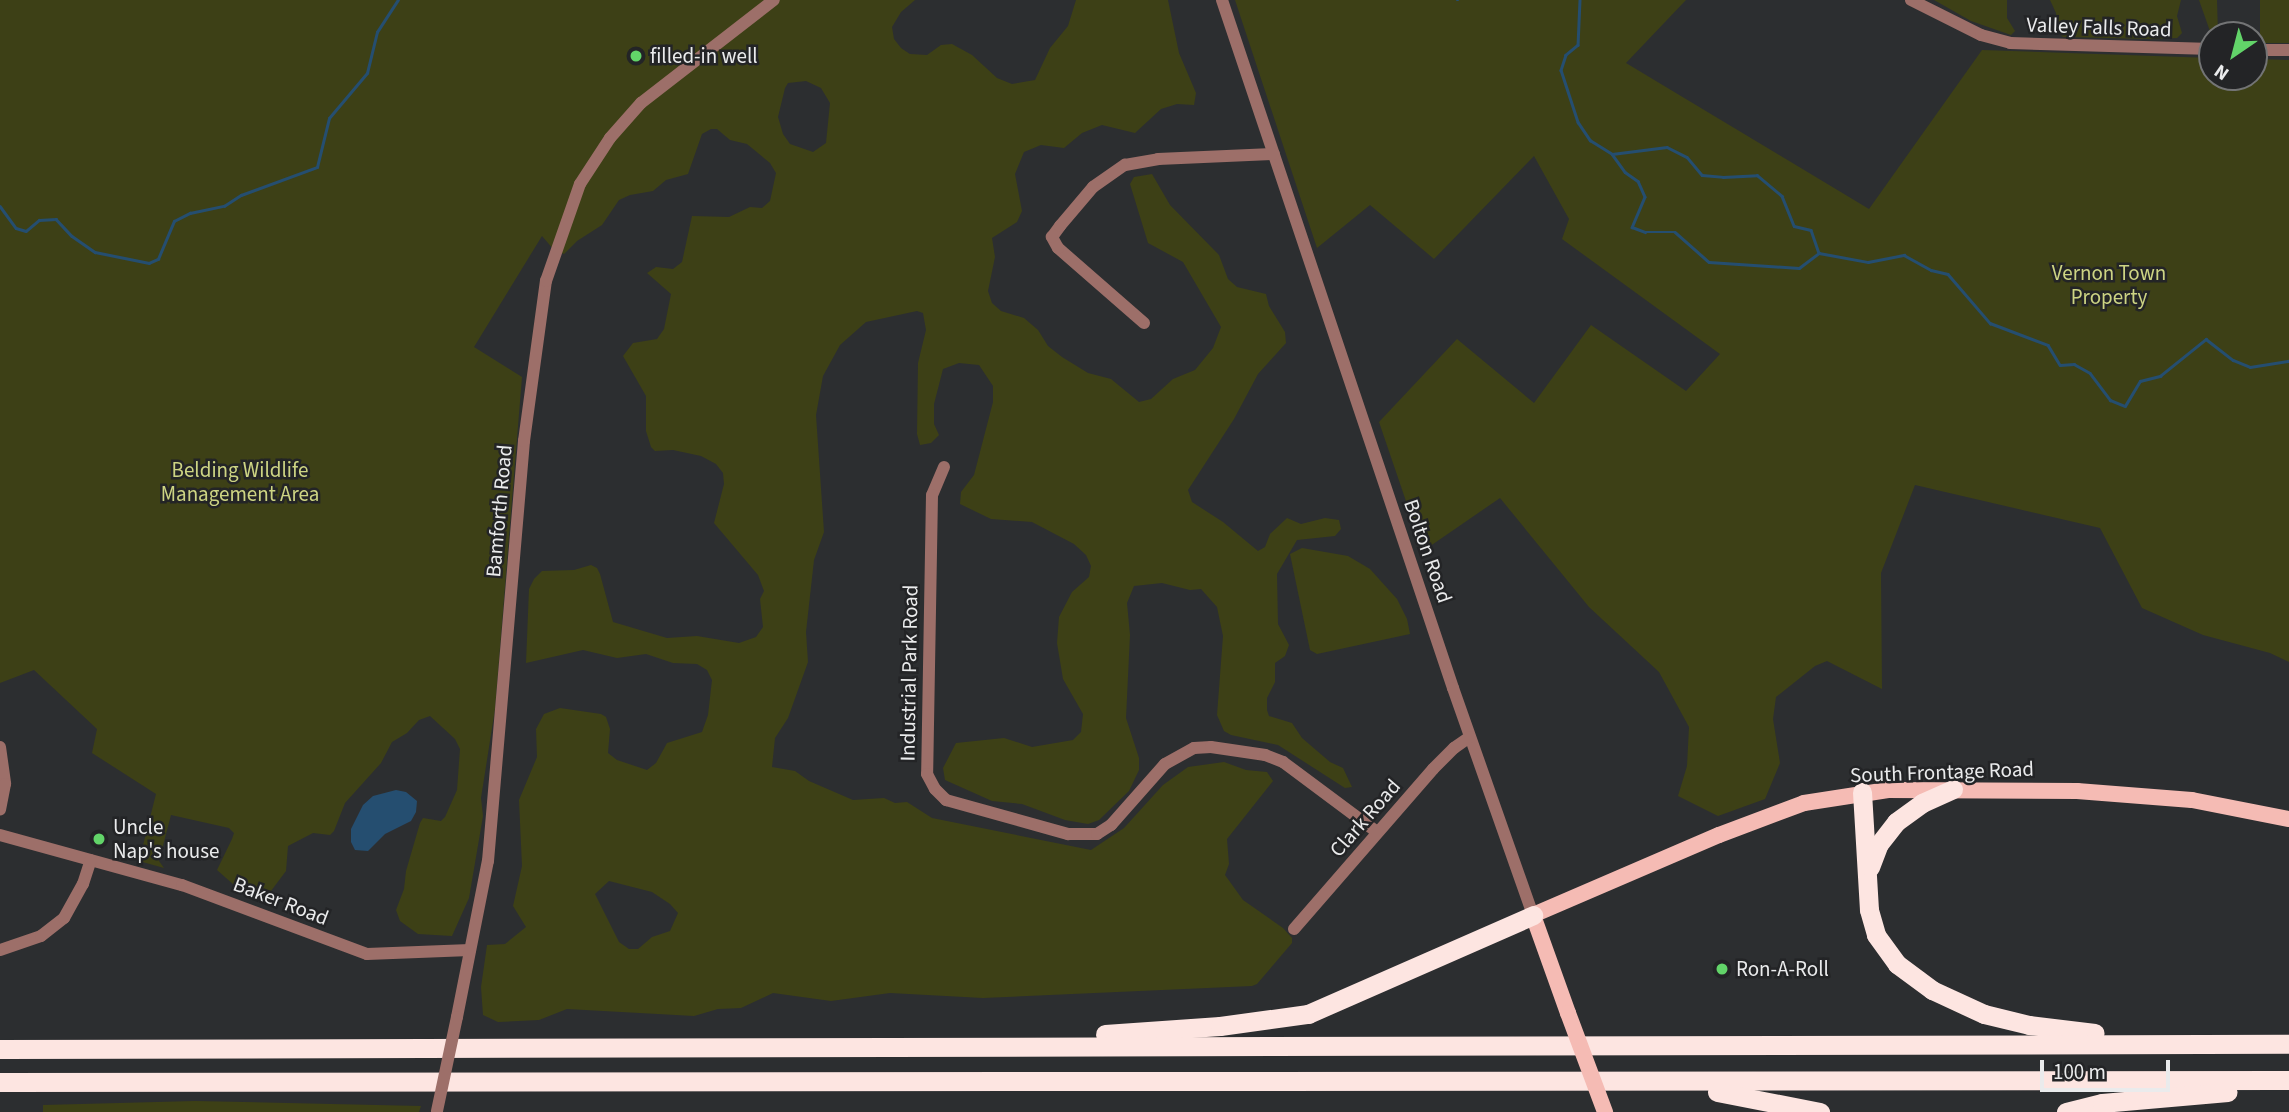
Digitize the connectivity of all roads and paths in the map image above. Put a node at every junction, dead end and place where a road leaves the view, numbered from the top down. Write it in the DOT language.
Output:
graph roads {
  1 [pos="774,0"];
  2 [pos="1222,0"];
  3 [pos="1911,0"];
  4 [pos="2198,49"];
  5 [pos="2268,50"];
  6 [pos="2289,50"];
  7 [pos="1274,154"];
  8 [pos="1144,323"];
  9 [pos="944,467"];
  10 [pos="1470,737"];
  11 [pos="0,747"];
  12 [pos="1953,789"];
  13 [pos="1862,792"];
  14 [pos="0,810"];
  15 [pos="2289,819"];
  16 [pos="1377,832"];
  17 [pos="0,835"];
  18 [pos="91,860"];
  19 [pos="1868,871"];
  20 [pos="1534,915"];
  21 [pos="1294,929"];
  22 [pos="0,950"];
  23 [pos="470,950"];
  24 [pos="2199,1044"];
  25 [pos="2289,1044"];
  26 [pos="1069,1046"];
  27 [pos="0,1049"];
  28 [pos="2289,1080"];
  29 [pos="1647,1081"];
  30 [pos="0,1082"];
  31 [pos="2289,1090"];
  32 [pos="437,1111"];
  33 [pos="1605,1112"];
  34 [pos="1820,1112"];
  35 [pos="2066,1112"];
  1 -- 23 [label="street, Bamforth Road"];
  2 -- 7 [label="street, Bolton Road"];
  3 -- 4 [label="street, Valley Falls Road"];
  5 -- 6 [label="street"];
  7 -- 8 [label="street"];
  7 -- 10 [label="street, Bolton Road"];
  9 -- 16 [label="street, Industrial Park Road"];
  10 -- 16 [label="street, Clark Road"];
  10 -- 20 [label="street, Bolton Road"];
  11 -- 14 [label="street"];
  12 -- 13 [label="main road, South Frontage Road"];
  12 -- 15 [label="main road, South Frontage Road"];
  12 -- 19 [label="highway"];
  13 -- 19 [label="highway"];
  13 -- 20 [label="main road, South Frontage Road"];
  16 -- 21 [label="street, Clark Road"];
  17 -- 18 [label="street, Baker Road"];
  18 -- 22 [label="street"];
  18 -- 23 [label="street, Baker Road"];
  19 -- 24 [label="highway"];
  20 -- 26 [label="highway"];
  20 -- 33 [label="main road, Bolton Road, bridge"];
  23 -- 32 [label="street, Bamforth Road, bridge"];
  24 -- 25 [label="highway"];
  24 -- 26 [label="highway"];
  26 -- 27 [label="highway"];
  28 -- 29 [label="highway"];
  29 -- 30 [label="highway"];
  29 -- 34 [label="highway"];
  31 -- 35 [label="highway"];
}
